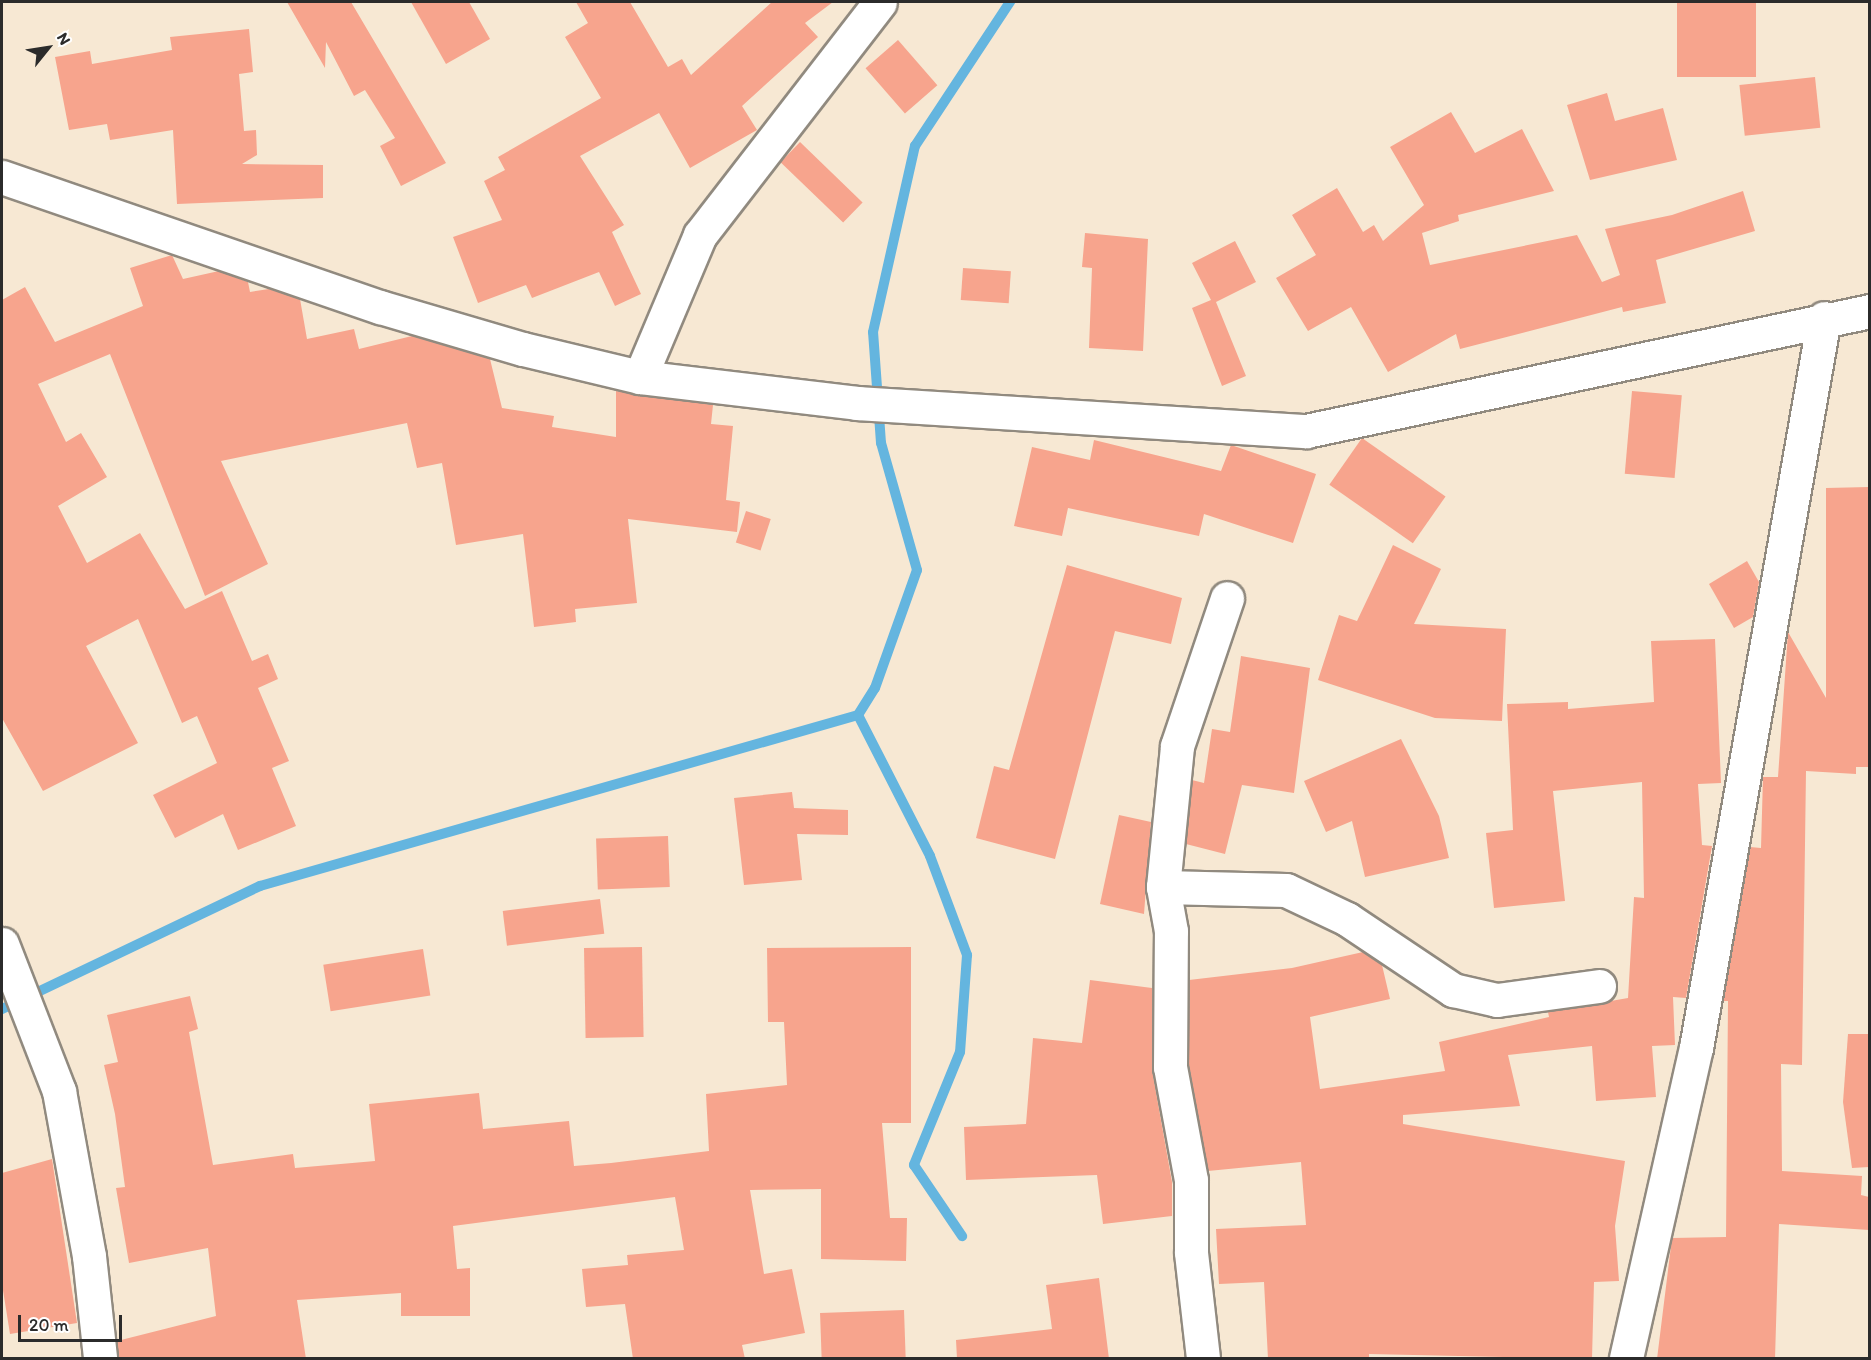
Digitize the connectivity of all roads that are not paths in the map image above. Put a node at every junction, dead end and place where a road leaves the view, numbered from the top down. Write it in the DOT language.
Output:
graph roads {
  1 [pos="880,2"];
  2 [pos="2,177"];
  3 [pos="1869,311"];
  4 [pos="1824,318"];
  5 [pos="640,376"];
  6 [pos="1227,598"];
  7 [pos="1162,887"];
  8 [pos="6,953"];
  9 [pos="1599,986"];
  10 [pos="100,1359"];
  11 [pos="1203,1359"];
  12 [pos="1626,1359"];
  1 -- 5 [label="street"];
  2 -- 5 [label="street"];
  3 -- 4 [label="street"];
  4 -- 5 [label="street"];
  4 -- 12 [label="street"];
  6 -- 7 [label="street"];
  7 -- 9 [label="street"];
  7 -- 11 [label="street"];
  8 -- 10 [label="street"];
}
